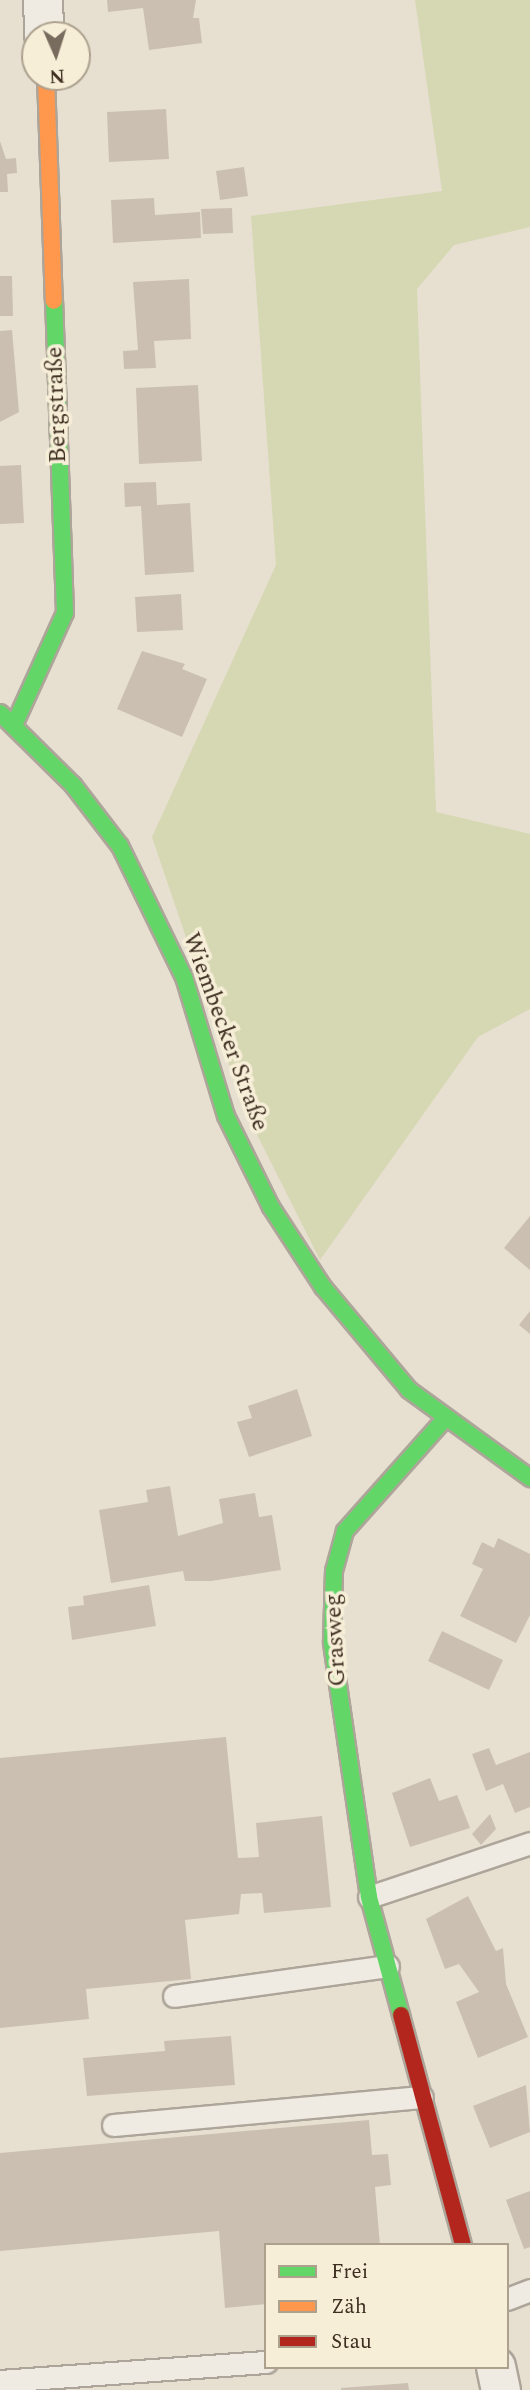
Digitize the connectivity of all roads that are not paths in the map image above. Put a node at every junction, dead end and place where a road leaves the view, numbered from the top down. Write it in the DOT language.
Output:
graph roads {
  1 [pos="43,0"];
  2 [pos="44,21"];
  3 [pos="46,91"];
  4 [pos="0,713"];
  5 [pos="15,723"];
  6 [pos="444,1420"];
  7 [pos="530,1478"];
  8 [pos="530,1843"];
  9 [pos="369,1897"];
  10 [pos="387,1966"];
  11 [pos="174,1996"];
  12 [pos="422,2097"];
  13 [pos="113,2125"];
  14 [pos="462,2243"];
  15 [pos="530,2290"];
  16 [pos="509,2298"];
  17 [pos="264,2362"];
  18 [pos="496,2369"];
  19 [pos="0,2381"];
  20 [pos="501,2390"];
  1 -- 2 [label="street"];
  3 -- 5 [label="street, Bergstraße"];
  4 -- 5 [label="street, Wiembecker Straße"];
  5 -- 6 [label="street, Wiembecker Straße"];
  6 -- 7 [label="street, Wiembecker Straße"];
  6 -- 9 [label="street, Grasweg"];
  8 -- 9 [label="lane"];
  9 -- 10 [label="street, Grasweg"];
  10 -- 11 [label="lane"];
  10 -- 12 [label="street, Grasweg"];
  12 -- 13 [label="lane"];
  12 -- 14 [label="street, Grasweg"];
  15 -- 16 [label="lane"];
  17 -- 19 [label="lane"];
  18 -- 20 [label="street"];
}
